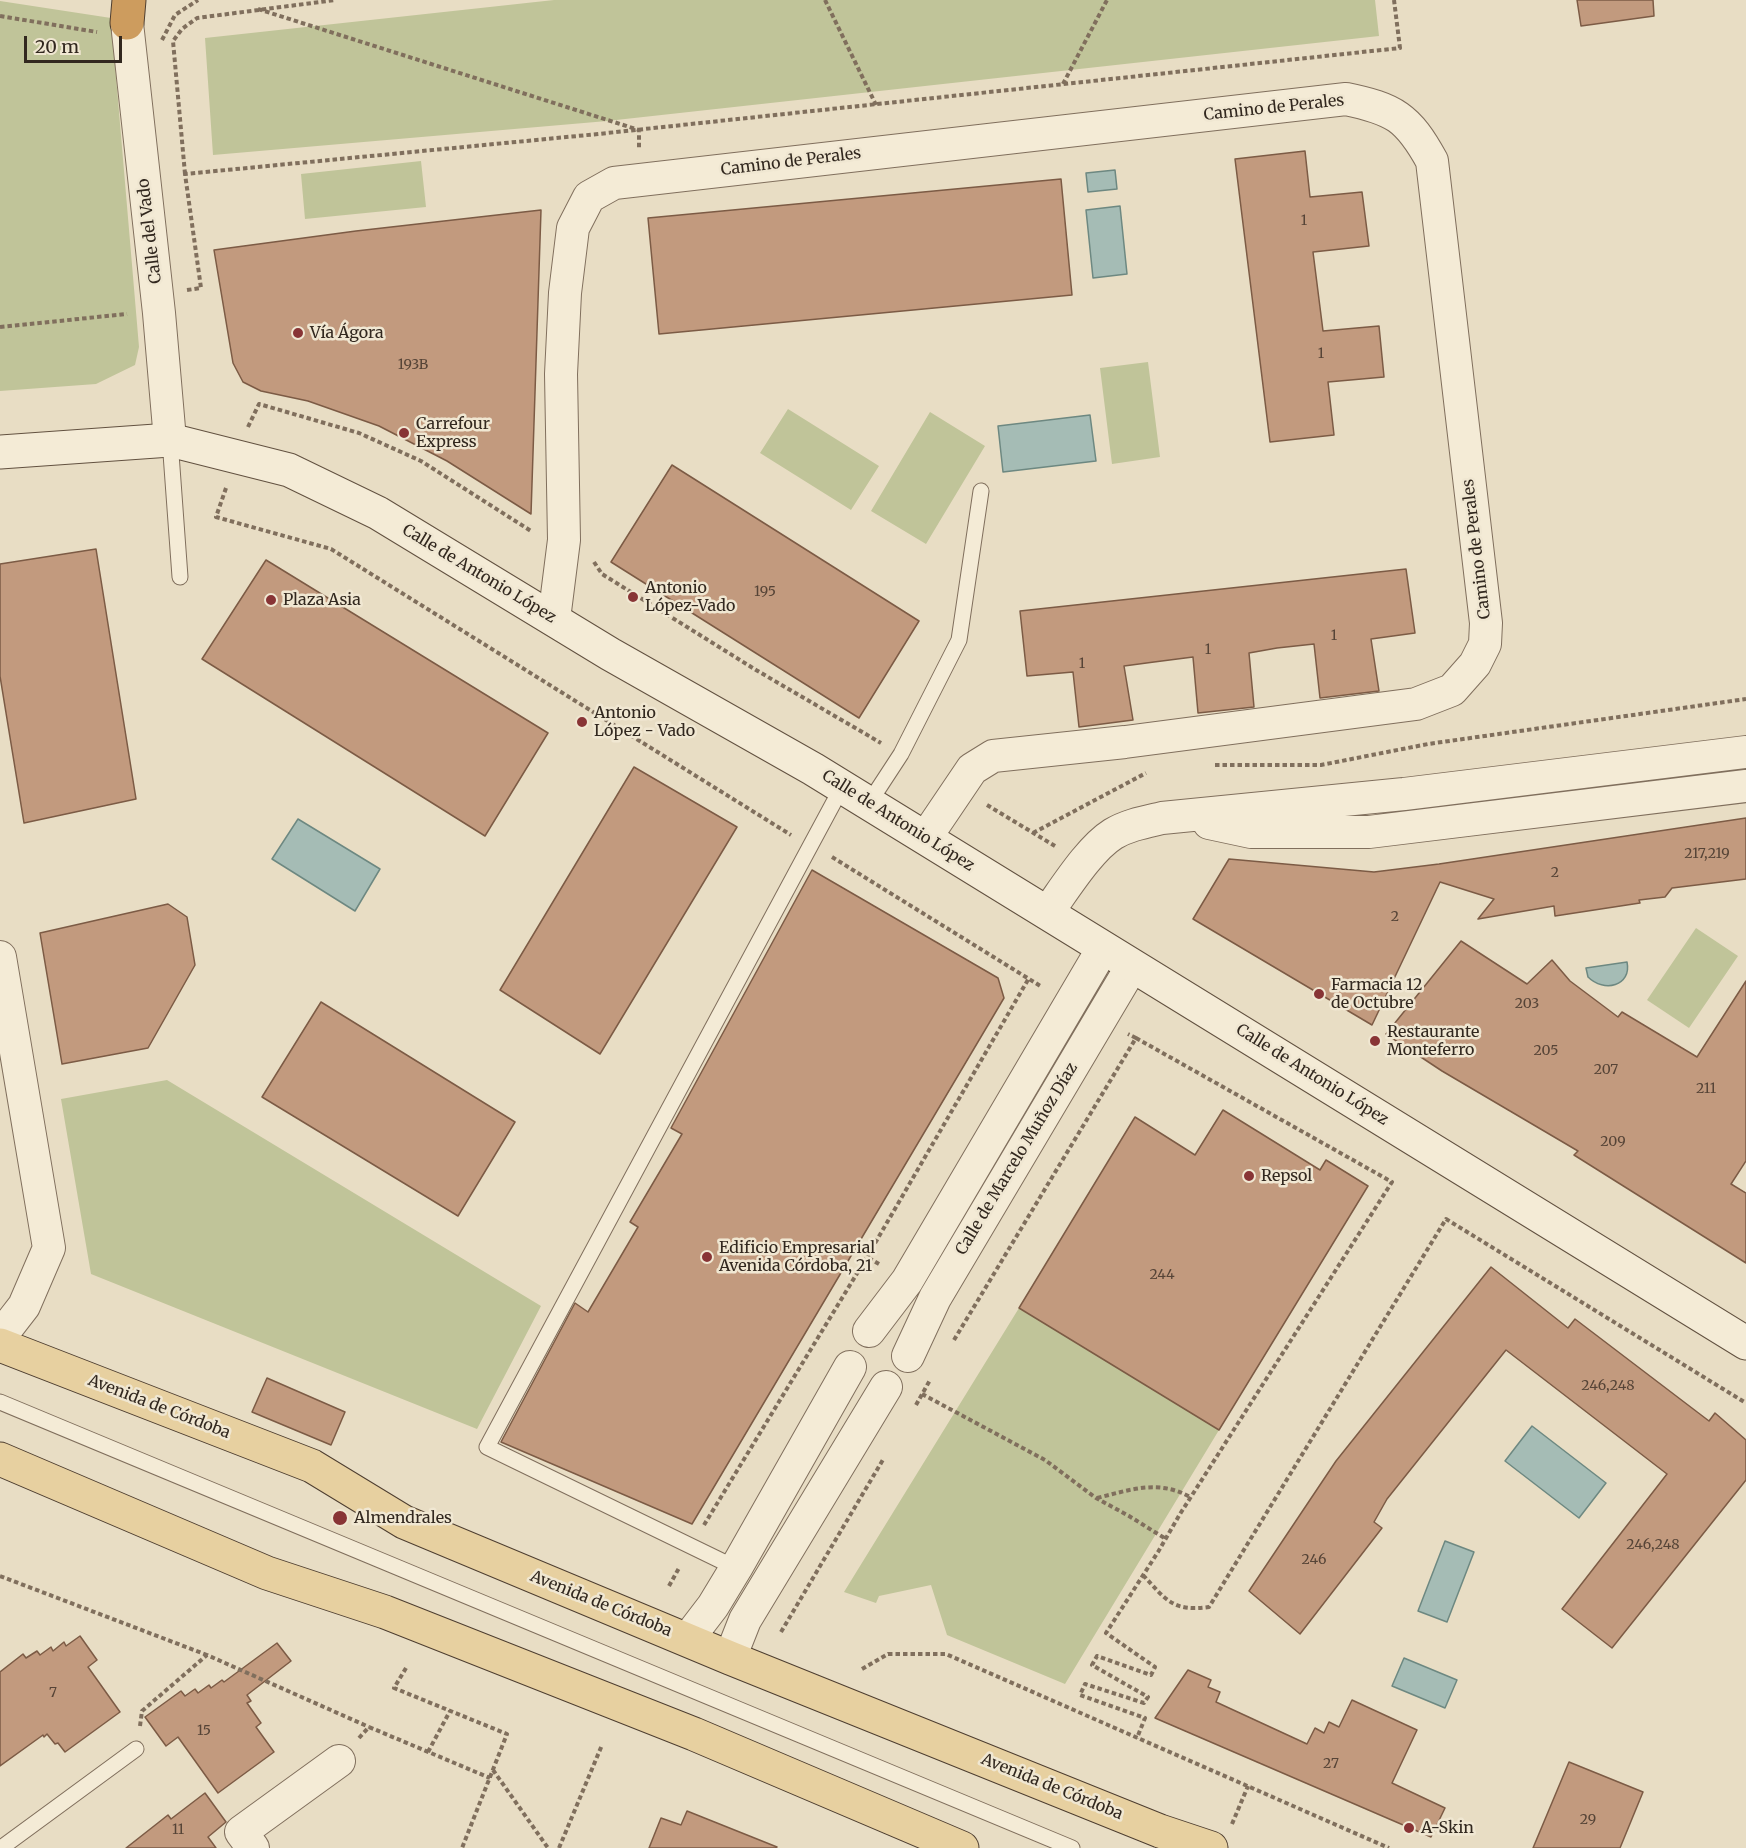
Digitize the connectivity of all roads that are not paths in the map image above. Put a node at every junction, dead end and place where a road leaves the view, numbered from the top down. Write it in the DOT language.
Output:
graph roads {
  1 [pos="121,19"];
  2 [pos="170,440"];
  3 [pos="0,452"];
  4 [pos="981,492"];
  5 [pos="180,577"];
  6 [pos="554,619"];
  7 [pos="1746,752"];
  8 [pos="1746,786"];
  9 [pos="855,795"];
  10 [pos="1191,816"];
  11 [pos="926,837"];
  12 [pos="1047,913"];
  13 [pos="1102,948"];
  14 [pos="0,957"];
  15 [pos="1132,966"];
  16 [pos="869,1331"];
  17 [pos="0,1337"];
  18 [pos="1746,1343"];
  19 [pos="0,1345"];
  20 [pos="908,1356"];
  21 [pos="850,1367"];
  22 [pos="886,1387"];
  23 [pos="0,1402"];
  24 [pos="0,1459"];
  25 [pos="736,1568"];
  26 [pos="687,1640"];
  27 [pos="730,1658"];
  28 [pos="136,1749"];
  29 [pos="339,1761"];
  30 [pos="1221,1837"];
  31 [pos="1157,1839"];
  32 [pos="1,1848"];
  33 [pos="253,1848"];
  34 [pos="962,1848"];
  35 [pos="1072,1848"];
  1 -- 2 [label="street, Calle del Vado"];
  2 -- 3 [label="street, Calle de Antonio López"];
  2 -- 5 [label="lane"];
  2 -- 6 [label="street, Calle de Antonio López"];
  4 -- 9 [label="lane"];
  6 -- 9 [label="street, Calle de Antonio López"];
  6 -- 11 [label="street, Camino de Perales"];
  7 -- 10 [label="street"];
  8 -- 10 [label="street"];
  9 -- 11 [label="street, Calle de Antonio López"];
  9 -- 25 [label="lane"];
  10 -- 12 [label="street"];
  11 -- 12 [label="street, Calle de Antonio López"];
  12 -- 13 [label="street, Calle de Antonio López"];
  13 -- 15 [label="street, Calle de Antonio López"];
  13 -- 16 [label="street, Calle de Marcelo Muñoz Díaz"];
  14 -- 17 [label="street"];
  15 -- 18 [label="street, Calle de Antonio López"];
  15 -- 20 [label="street, Calle de Marcelo Muñoz Díaz"];
  16 -- 20 [label="street"];
  16 -- 21 [label="street, Calle de Marcelo Muñoz Díaz"];
  19 -- 26 [label="main road, Avenida de Córdoba"];
  20 -- 22 [label="street, Calle de Marcelo Muñoz Díaz"];
  21 -- 22 [label="street"];
  21 -- 25 [label="street, Calle de Marcelo Muñoz Díaz"];
  22 -- 27 [label="street, Calle de Marcelo Muñoz Díaz"];
  23 -- 35 [label="lane"];
  24 -- 34 [label="main road"];
  25 -- 26 [label="street, Calle de Marcelo Muñoz Díaz"];
  26 -- 27 [label="main road, Avenida de Córdoba"];
  27 -- 31 [label="main road, Avenida de Córdoba"];
  28 -- 32 [label="lane"];
  29 -- 33 [label="street"];
  30 -- 31 [label="main road, Avenida de Córdoba"];
}
